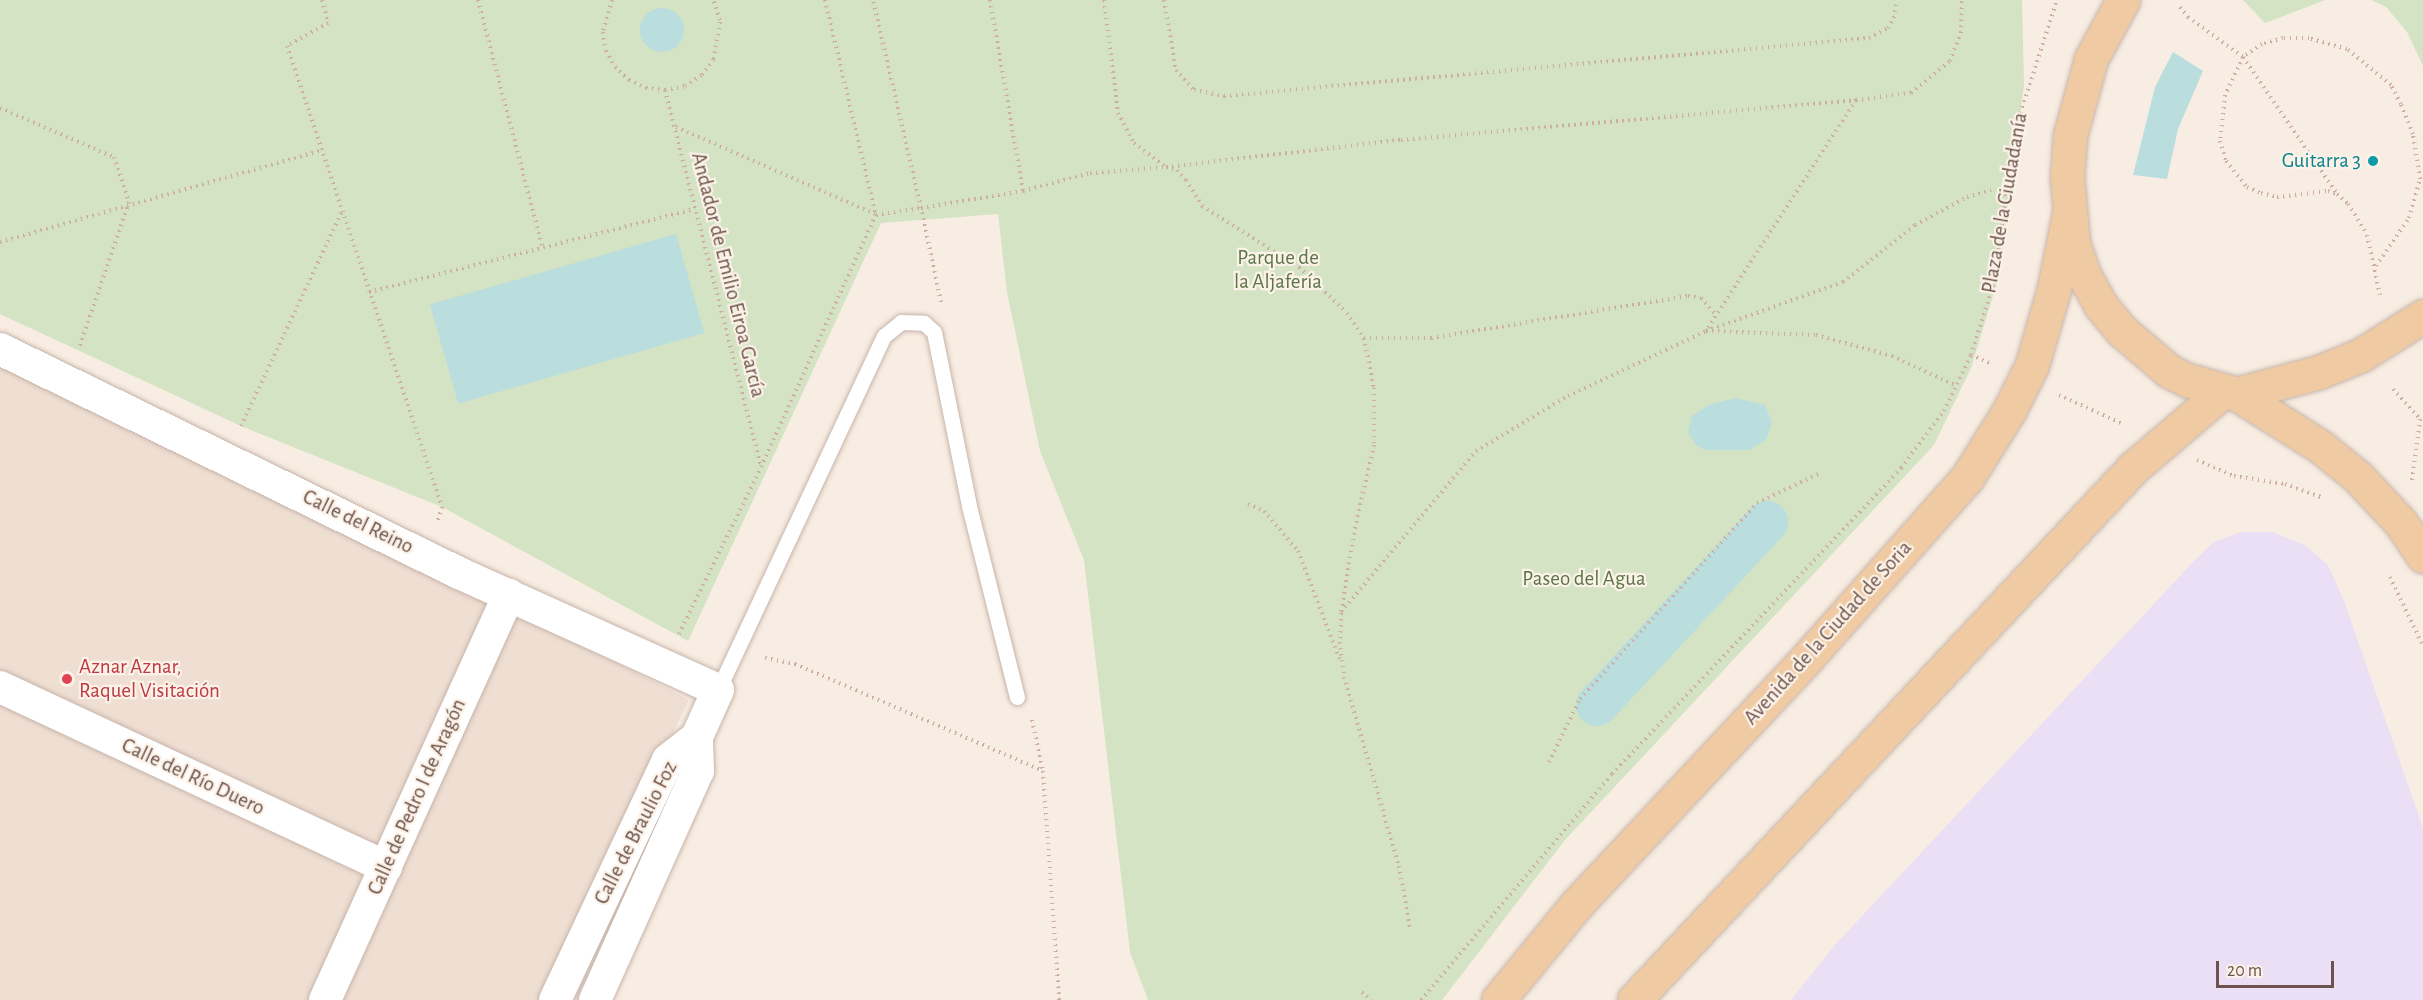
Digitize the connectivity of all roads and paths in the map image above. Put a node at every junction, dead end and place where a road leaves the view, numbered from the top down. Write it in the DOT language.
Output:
graph roads {
  1 [pos="322,0"];
  2 [pos="478,0"];
  3 [pos="612,0"];
  4 [pos="713,0"];
  5 [pos="825,0"];
  6 [pos="873,0"];
  7 [pos="990,0"];
  8 [pos="1104,0"];
  9 [pos="1164,0"];
  10 [pos="1897,0"];
  11 [pos="1962,0"];
  12 [pos="2057,0"];
  13 [pos="2116,4"];
  14 [pos="2180,7"];
  15 [pos="2243,57"];
  16 [pos="665,90"];
  17 [pos="1856,99"];
  18 [pos="0,108"];
  19 [pos="675,127"];
  20 [pos="322,150"];
  21 [pos="1166,167"];
  22 [pos="1991,190"];
  23 [pos="1023,192"];
  24 [pos="2337,194"];
  25 [pos="129,202"];
  26 [pos="921,208"];
  27 [pos="695,209"];
  28 [pos="342,211"];
  29 [pos="2069,214"];
  30 [pos="876,215"];
  31 [pos="0,242"];
  32 [pos="542,246"];
  33 [pos="2376,266"];
  34 [pos="369,292"];
  35 [pos="2380,295"];
  36 [pos="1716,315"];
  37 [pos="2423,316"];
  38 [pos="1706,331"];
  39 [pos="1364,338"];
  40 [pos="0,349"];
  41 [pos="1971,355"];
  42 [pos="76,357"];
  43 [pos="1987,362"];
  44 [pos="1957,386"];
  45 [pos="2393,389"];
  46 [pos="2230,392"];
  47 [pos="2059,395"];
  48 [pos="2421,418"];
  49 [pos="2126,426"];
  50 [pos="227,457"];
  51 [pos="761,467"];
  52 [pos="2221,471"];
  53 [pos="1818,474"];
  54 [pos="2412,485"];
  55 [pos="2324,499"];
  56 [pos="1248,504"];
  57 [pos="436,527"];
  58 [pos="2423,556"];
  59 [pos="2387,573"];
  60 [pos="509,595"];
  61 [pos="1341,613"];
  62 [pos="2423,646"];
  63 [pos="737,652"];
  64 [pos="1343,667"];
  65 [pos="0,687"];
  66 [pos="718,690"];
  67 [pos="1017,697"];
  68 [pos="697,737"];
  69 [pos="1549,762"];
  70 [pos="386,867"];
  71 [pos="1410,928"];
  72 [pos="1362,992"];
  73 [pos="325,1000"];
  74 [pos="555,1000"];
  75 [pos="595,1000"];
  76 [pos="1059,1000"];
  77 [pos="1371,1000"];
  78 [pos="1421,1000"];
  79 [pos="1498,1000"];
  80 [pos="1634,1000"];
  1 -- 20 [label="path"];
  2 -- 32 [label="path"];
  3 -- 16 [label="path"];
  4 -- 16 [label="path"];
  5 -- 30 [label="path"];
  6 -- 26 [label="path"];
  7 -- 23 [label="path"];
  8 -- 21 [label="path"];
  9 -- 10 [label="path"];
  11 -- 17 [label="path"];
  12 -- 41 [label="path, Plaza de la Ciudadanía"];
  13 -- 29 [label="main road"];
  14 -- 15 [label="path"];
  15 -- 24 [label="path"];
  15 -- 24 [label="path"];
  15 -- 33 [label="path"];
  16 -- 19 [label="path, Andador de Emilio Eiroa García"];
  17 -- 21 [label="path"];
  17 -- 36 [label="path"];
  18 -- 25 [label="path"];
  19 -- 27 [label="path, Andador de Emilio Eiroa García"];
  19 -- 30 [label="path"];
  20 -- 25 [label="path"];
  20 -- 28 [label="path"];
  21 -- 23 [label="path"];
  21 -- 39 [label="path"];
  22 -- 38 [label="path"];
  23 -- 26 [label="path"];
  24 -- 33 [label="path"];
  25 -- 31 [label="path"];
  25 -- 42 [label="path"];
  26 -- 30 [label="path"];
  27 -- 32 [label="path"];
  27 -- 51 [label="path, Andador de Emilio Eiroa García"];
  28 -- 34 [label="path"];
  28 -- 50 [label="path"];
  29 -- 46 [label="main road"];
  29 -- 79 [label="main road, Avenida de la Ciudad de Soria"];
  30 -- 51 [label="path"];
  32 -- 34 [label="path"];
  33 -- 35 [label="path"];
  34 -- 57 [label="path"];
  36 -- 38 [label="path"];
  36 -- 39 [label="path"];
  37 -- 46 [label="main road"];
  38 -- 44 [label="path"];
  38 -- 61 [label="path"];
  39 -- 61 [label="path"];
  40 -- 50 [label="street, Calle del Reino"];
  41 -- 43 [label="path"];
  41 -- 44 [label="path"];
  44 -- 78 [label="path"];
  45 -- 48 [label="path"];
  46 -- 58 [label="main road"];
  46 -- 80 [label="main road"];
  47 -- 49 [label="path"];
  48 -- 54 [label="path"];
  50 -- 60 [label="street, Calle del Reino"];
  51 -- 63 [label="path"];
  52 -- 55 [label="path"];
  53 -- 69 [label="path"];
  56 -- 64 [label="path"];
  59 -- 62 [label="path"];
  60 -- 66 [label="street, Calle del Reino"];
  60 -- 70 [label="street, Calle de Pedro I de Aragón"];
  61 -- 64 [label="path"];
  63 -- 66 [label="lane"];
  63 -- 67 [label="lane"];
  63 -- 76 [label="path"];
  64 -- 71 [label="path"];
  65 -- 70 [label="street, Calle del Río Duero"];
  66 -- 68 [label="street"];
  68 -- 74 [label="street, Calle de Braulio Foz"];
  68 -- 75 [label="street, Calle de Braulio Foz"];
  70 -- 73 [label="street, Calle de Pedro I de Aragón"];
  72 -- 77 [label="path"];
}
